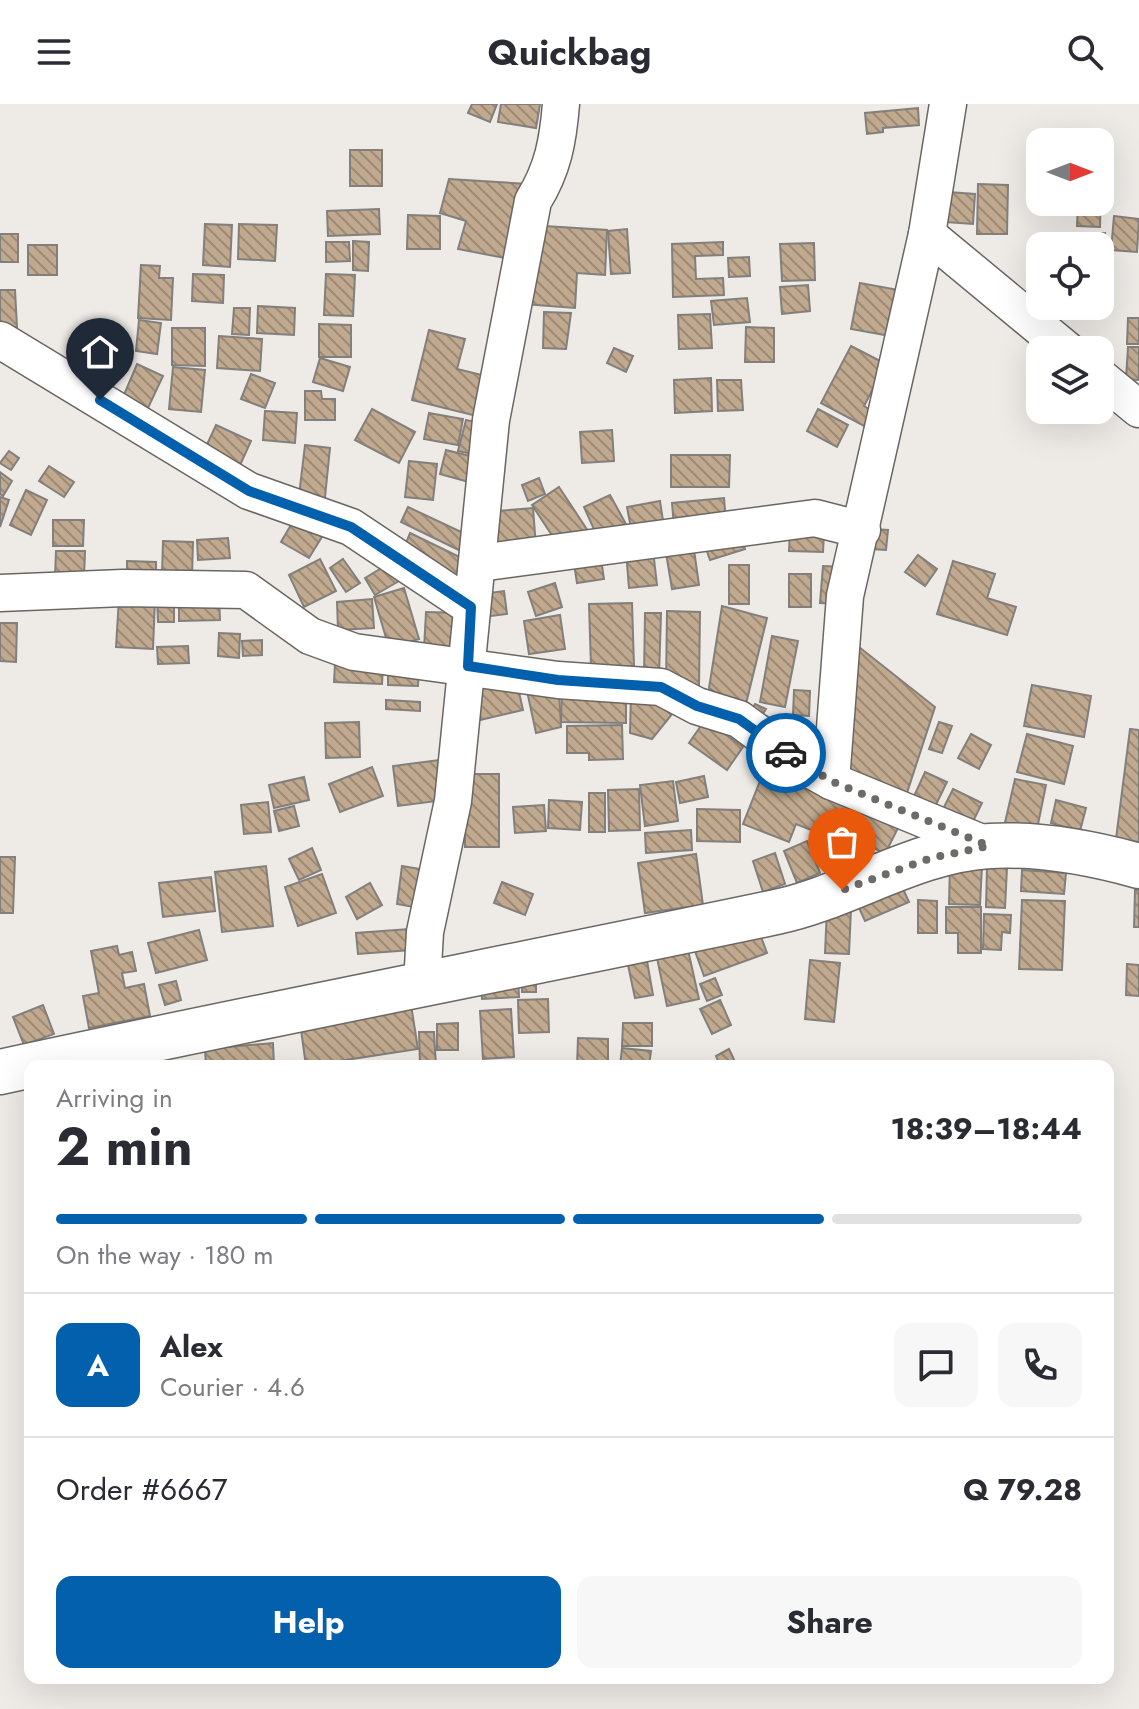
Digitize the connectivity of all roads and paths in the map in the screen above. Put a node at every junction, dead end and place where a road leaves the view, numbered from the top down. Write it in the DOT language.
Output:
graph roads {
  1 [pos="561,104"];
  2 [pos="948,104"];
  3 [pos="927,234"];
  4 [pos="1050,336"];
  5 [pos="0,340"];
  6 [pos="1114,388"];
  7 [pos="1139,409"];
  8 [pos="862,530"];
  9 [pos="479,563"];
  10 [pos="0,593"];
  11 [pos="471,607"];
  12 [pos="468,666"];
  13 [pos="831,781"];
  14 [pos="989,846"];
  15 [pos="1139,866"];
  16 [pos="422,984"];
  17 [pos="58,1060"];
  18 [pos="24,1067"];
  19 [pos="0,1072"];
  1 -- 9 [label="street"];
  2 -- 3 [label="street"];
  3 -- 4 [label="street"];
  3 -- 8 [label="street"];
  5 -- 11 [label="street"];
  6 -- 7 [label="street"];
  8 -- 9 [label="street"];
  8 -- 13 [label="street"];
  9 -- 11 [label="street"];
  10 -- 12 [label="street"];
  11 -- 12 [label="street"];
  12 -- 13 [label="street"];
  12 -- 16 [label="street"];
  13 -- 14 [label="street"];
  14 -- 15 [label="street"];
  14 -- 16 [label="street"];
  16 -- 17 [label="street"];
  18 -- 19 [label="street"];
}
